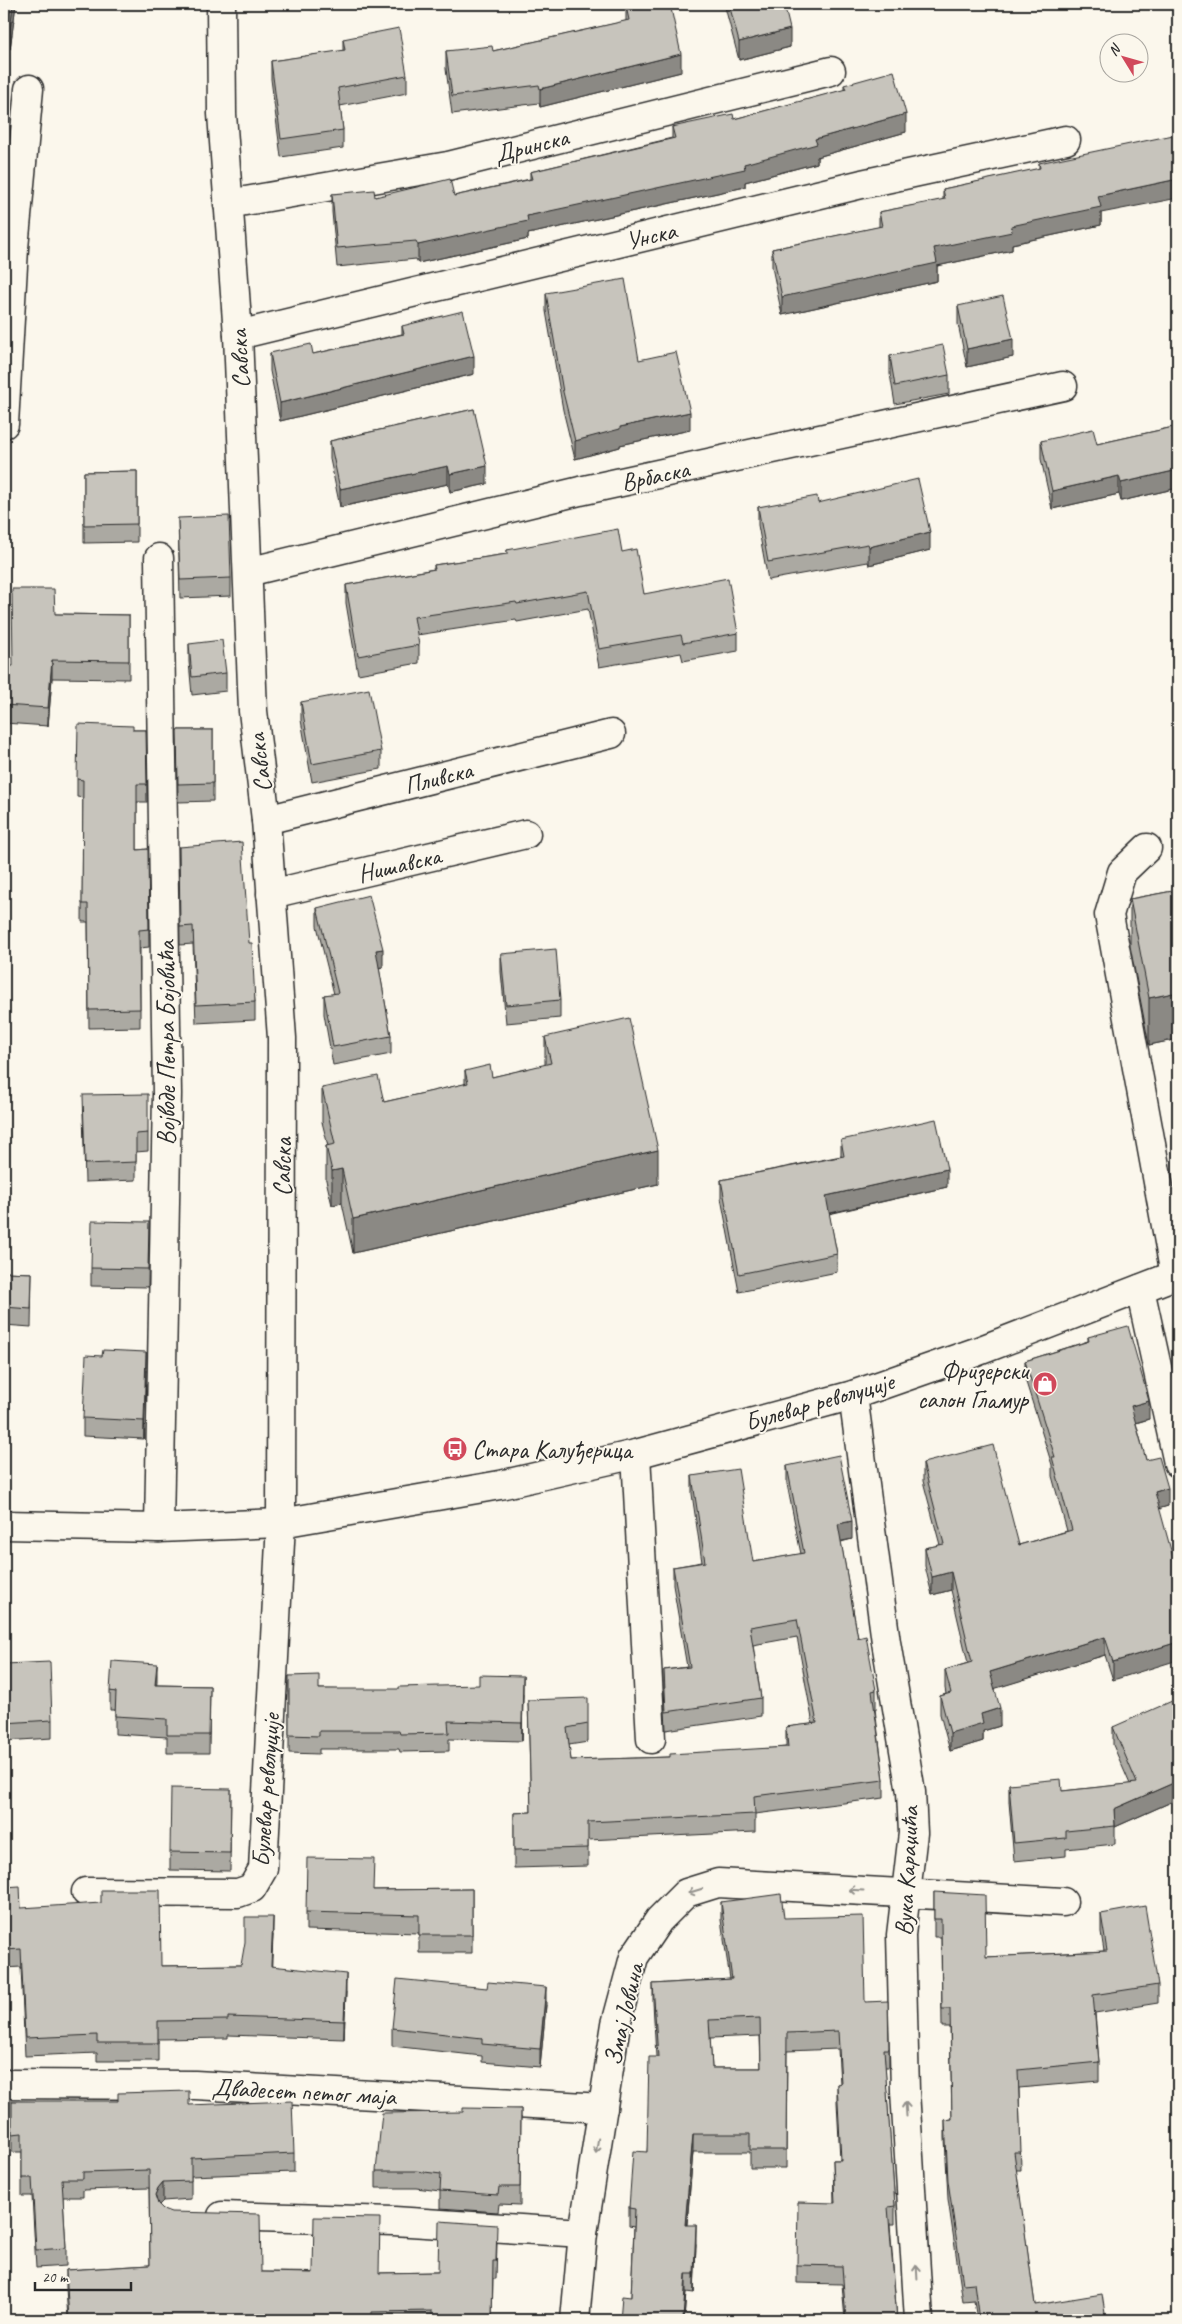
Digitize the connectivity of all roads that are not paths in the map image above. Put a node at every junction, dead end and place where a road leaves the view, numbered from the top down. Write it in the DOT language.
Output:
graph roads {
  1 [pos="221,4"];
  2 [pos="831,71"];
  3 [pos="30,89"];
  4 [pos="1066,140"];
  5 [pos="228,204"];
  6 [pos="238,335"];
  7 [pos="1063,386"];
  8 [pos="4,424"];
  9 [pos="158,558"];
  10 [pos="248,572"];
  11 [pos="610,734"];
  12 [pos="266,820"];
  13 [pos="526,834"];
  14 [pos="1147,848"];
  15 [pos="271,894"];
  16 [pos="1176,1275"];
  17 [pos="1140,1289"];
  18 [pos="852,1395"];
  19 [pos="636,1454"];
  20 [pos="1178,1463"];
  21 [pos="281,1523"];
  22 [pos="4,1525"];
  23 [pos="159,1528"];
  24 [pos="651,1738"];
  25 [pos="86,1892"];
  26 [pos="905,1892"];
  27 [pos="1063,1902"];
  28 [pos="4,2084"];
  29 [pos="604,2108"];
  30 [pos="200,2215"];
  31 [pos="583,2233"];
  32 [pos="575,2320"];
  33 [pos="919,2320"];
  1 -- 5 [label="street, Савска"];
  2 -- 5 [label="street, Дринска"];
  3 -- 8 [label="street"];
  4 -- 6 [label="street, Унска"];
  5 -- 6 [label="street, Савска"];
  6 -- 10 [label="street, Савска"];
  7 -- 10 [label="street, Врбаска"];
  9 -- 23 [label="street, Војводе Петра Бојовића"];
  10 -- 12 [label="street, Савска"];
  11 -- 12 [label="street, Пливска"];
  12 -- 15 [label="street, Савска"];
  13 -- 15 [label="street, Нишавска"];
  14 -- 16 [label="street"];
  15 -- 21 [label="street, Савска"];
  16 -- 17 [label="street, Булевар револуције"];
  17 -- 18 [label="street, Булевар револуције"];
  17 -- 20 [label="street"];
  18 -- 19 [label="street, Булевар револуције"];
  18 -- 26 [label="street, Вука Караџића"];
  19 -- 21 [label="street, Булевар револуције"];
  19 -- 24 [label="street"];
  21 -- 23 [label="street, Булевар револуције"];
  21 -- 25 [label="street, Булевар револуције"];
  22 -- 23 [label="street, Булевар револуције"];
  26 -- 27 [label="street, Змај Јовина"];
  26 -- 29 [label="street, Змај Јовина, one-way"];
  33 -- 26 [label="street, Вука Караџића, one-way"];
  28 -- 29 [label="street, Двадесет петог маја"];
  29 -- 31 [label="street, Змај Јовина, one-way"];
  30 -- 31 [label="street"];
  31 -- 32 [label="street, Змај Јовина"];
}
